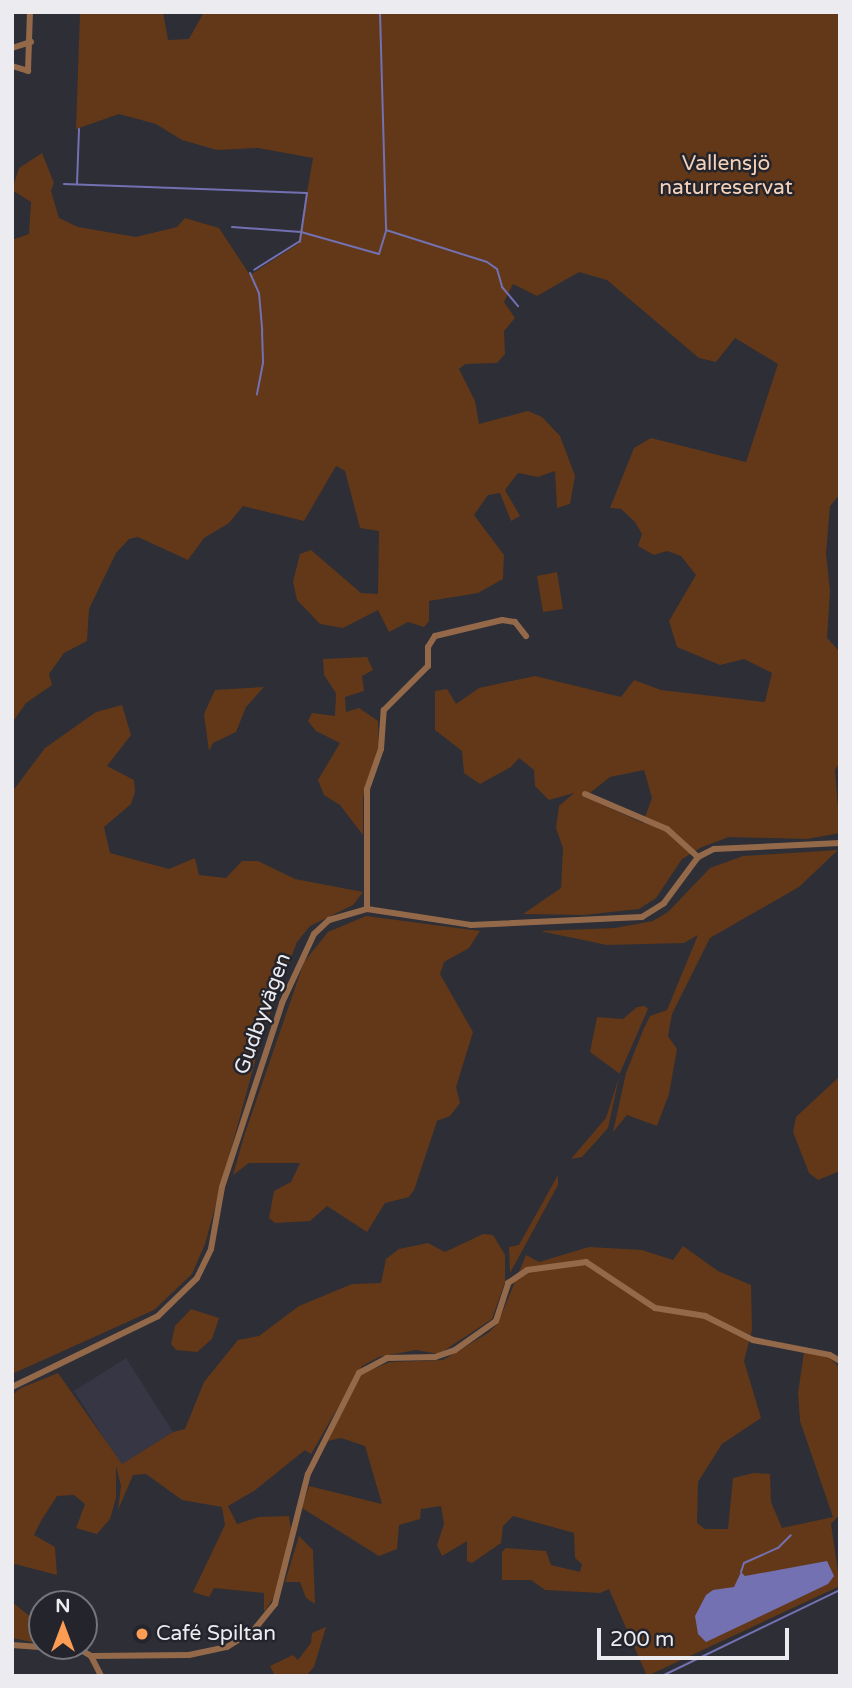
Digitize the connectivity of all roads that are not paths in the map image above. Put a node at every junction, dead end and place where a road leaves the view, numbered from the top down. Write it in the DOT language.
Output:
graph roads {
  1 [pos="30,12"];
  2 [pos="31,42"];
  3 [pos="12,48"];
  4 [pos="12,66"];
  5 [pos="526,636"];
  6 [pos="585,794"];
  7 [pos="840,842"];
  8 [pos="698,856"];
  9 [pos="367,909"];
  10 [pos="840,1361"];
  11 [pos="12,1387"];
  12 [pos="98,1656"];
  13 [pos="93,1660"];
  14 [pos="101,1676"];
  1 -- 2 [label="street"];
  2 -- 3 [label="street"];
  2 -- 4 [label="street"];
  5 -- 9 [label="street"];
  6 -- 8 [label="street"];
  7 -- 8 [label="street"];
  8 -- 9 [label="street, Gudbyvägen"];
  9 -- 11 [label="street, Gudbyvägen"];
  10 -- 12 [label="street"];
  13 -- 14 [label="street"];
}
